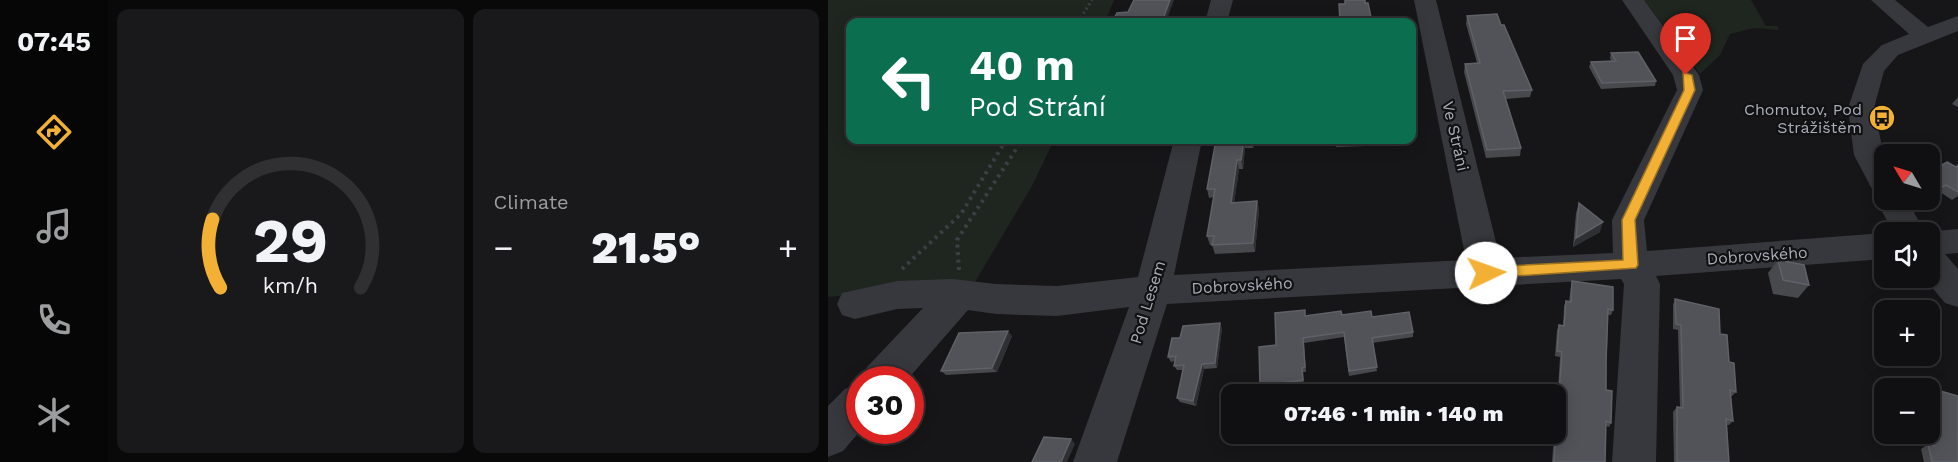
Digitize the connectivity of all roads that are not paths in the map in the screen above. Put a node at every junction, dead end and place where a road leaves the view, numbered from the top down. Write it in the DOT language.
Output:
graph roads {
  1 [pos="1222,0"];
  2 [pos="1425,0"];
  3 [pos="1633,0"];
  4 [pos="1882,0"];
  5 [pos="1217,18"];
  6 [pos="1958,23"];
  7 [pos="1924,35"];
  8 [pos="1187,144"];
  9 [pos="1874,165"];
  10 [pos="1958,241"];
  11 [pos="1940,242"];
  12 [pos="1874,247"];
  13 [pos="1631,265"];
  14 [pos="1486,273"];
  15 [pos="1940,273"];
  16 [pos="1153,290"];
  17 [pos="1958,293"];
  18 [pos="960,294"];
  19 [pos="855,304"];
  20 [pos="893,366"];
  21 [pos="846,417"];
  22 [pos="828,436"];
  23 [pos="1095,462"];
  24 [pos="1634,462"];
  1 -- 5 [label="street"];
  2 -- 14 [label="street, Ve Stráni"];
  3 -- 13 [label="street"];
  4 -- 7 [label="street"];
  6 -- 7 [label="street"];
  7 -- 9 [label="street"];
  8 -- 16 [label="street, Pod Lesem"];
  10 -- 11 [label="street"];
  12 -- 13 [label="street, Dobrovského"];
  13 -- 14 [label="street, Dobrovského"];
  13 -- 24 [label="street"];
  14 -- 16 [label="street, Dobrovského"];
  15 -- 17 [label="street"];
  16 -- 18 [label="street, Dobrovského"];
  16 -- 23 [label="street, Pod Lesem"];
  18 -- 19 [label="street, Dobrovského"];
  18 -- 20 [label="street"];
  21 -- 22 [label="street"];
}
